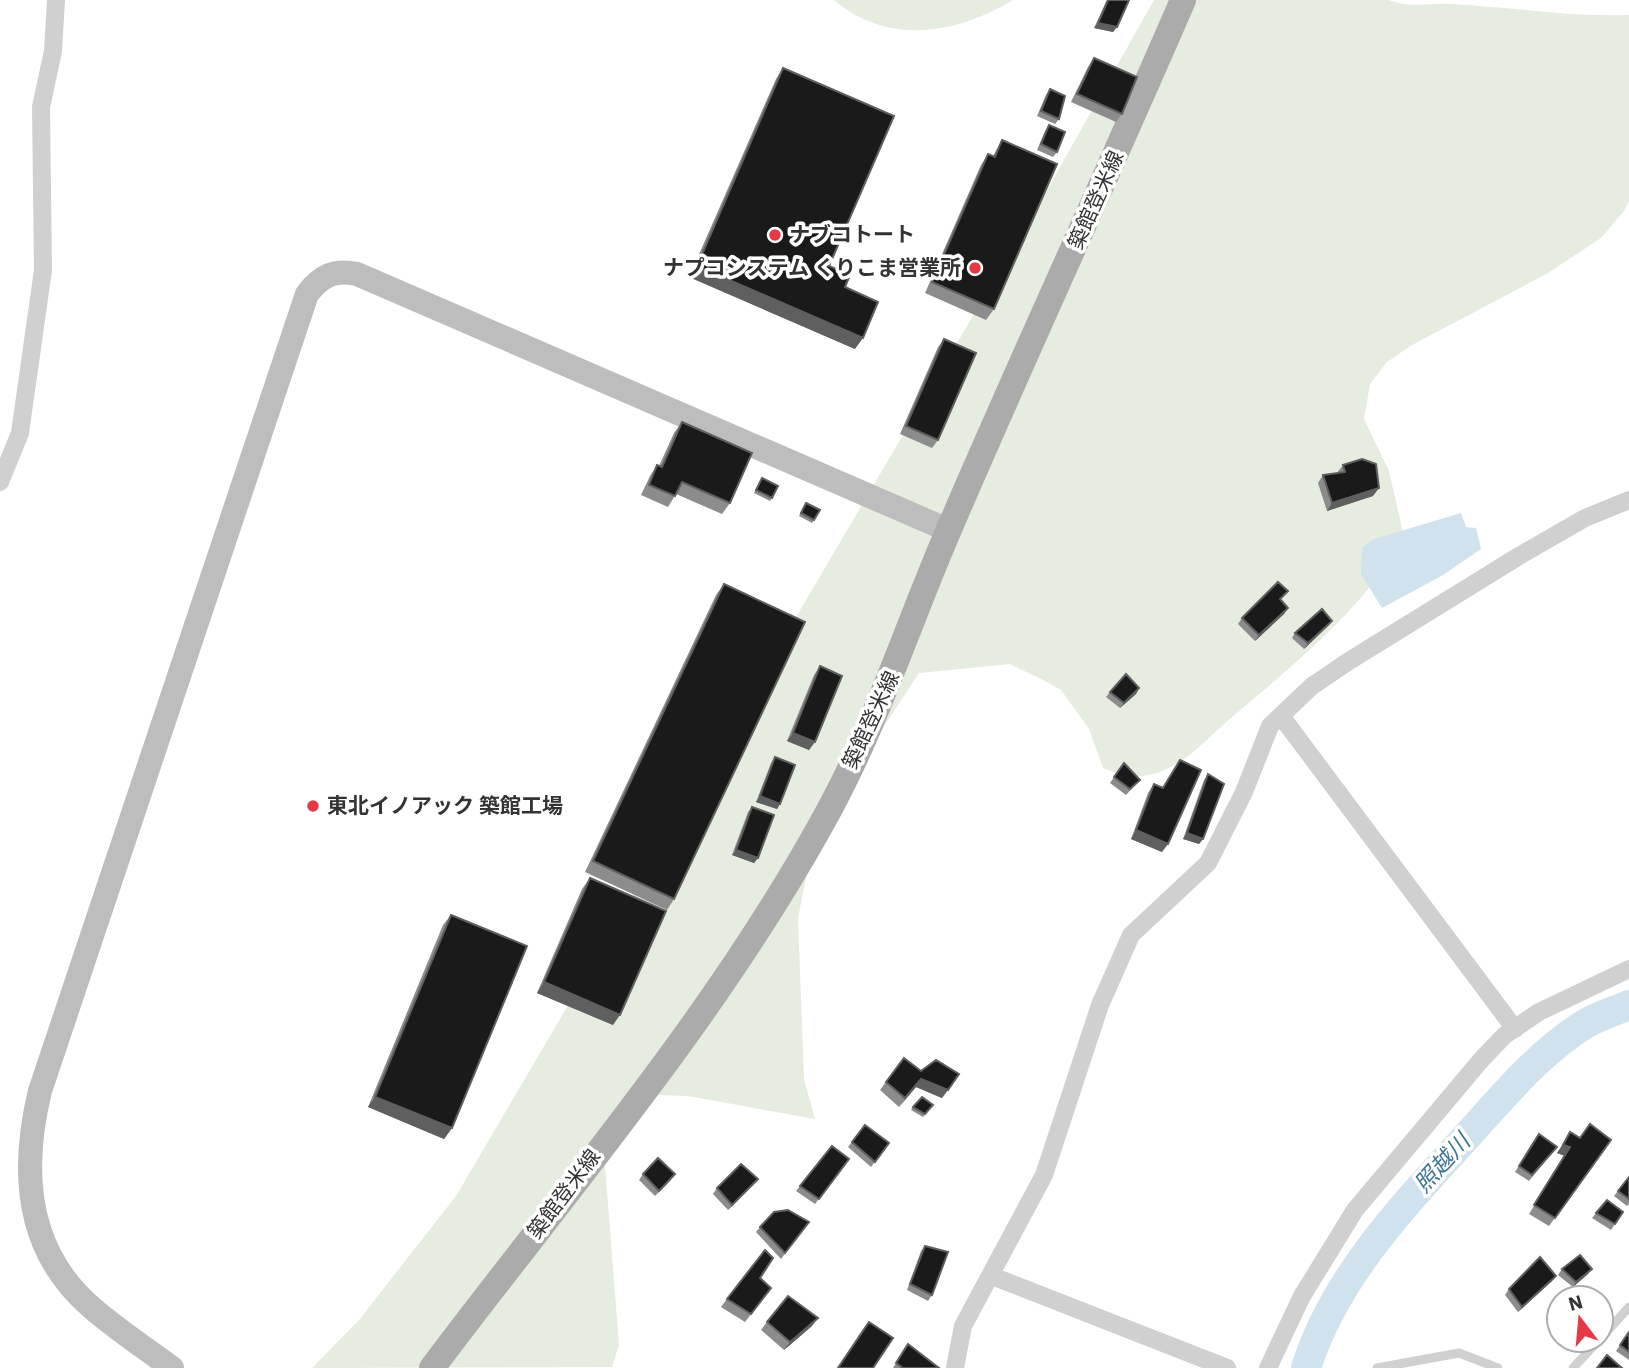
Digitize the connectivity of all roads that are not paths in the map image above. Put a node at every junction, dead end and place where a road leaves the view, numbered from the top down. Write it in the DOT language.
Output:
graph roads {
  1 [pos="56,0"];
  2 [pos="1183,0"];
  3 [pos="0,482"];
  4 [pos="1629,500"];
  5 [pos="948,530"];
  6 [pos="1281,716"];
  7 [pos="1629,969"];
  8 [pos="1515,1029"];
  9 [pos="992,1276"];
  10 [pos="1629,1307"];
  11 [pos="1615,1322"];
  12 [pos="1586,1354"];
  13 [pos="172,1368"];
  14 [pos="432,1368"];
  15 [pos="955,1368"];
  16 [pos="1227,1368"];
  17 [pos="1268,1368"];
  18 [pos="1377,1368"];
  19 [pos="1498,1368"];
  20 [pos="1573,1368"];
  1 -- 3 [label="street"];
  2 -- 5 [label="main road, 築館登米線"];
  4 -- 6 [label="street"];
  5 -- 13 [label="street"];
  5 -- 14 [label="main road, 築館登米線"];
  6 -- 8 [label="street"];
  6 -- 9 [label="street"];
  7 -- 8 [label="street"];
  8 -- 17 [label="street"];
  9 -- 15 [label="street"];
  9 -- 16 [label="street"];
  10 -- 11 [label="lane"];
  12 -- 20 [label="lane"];
  18 -- 19 [label="lane"];
}
